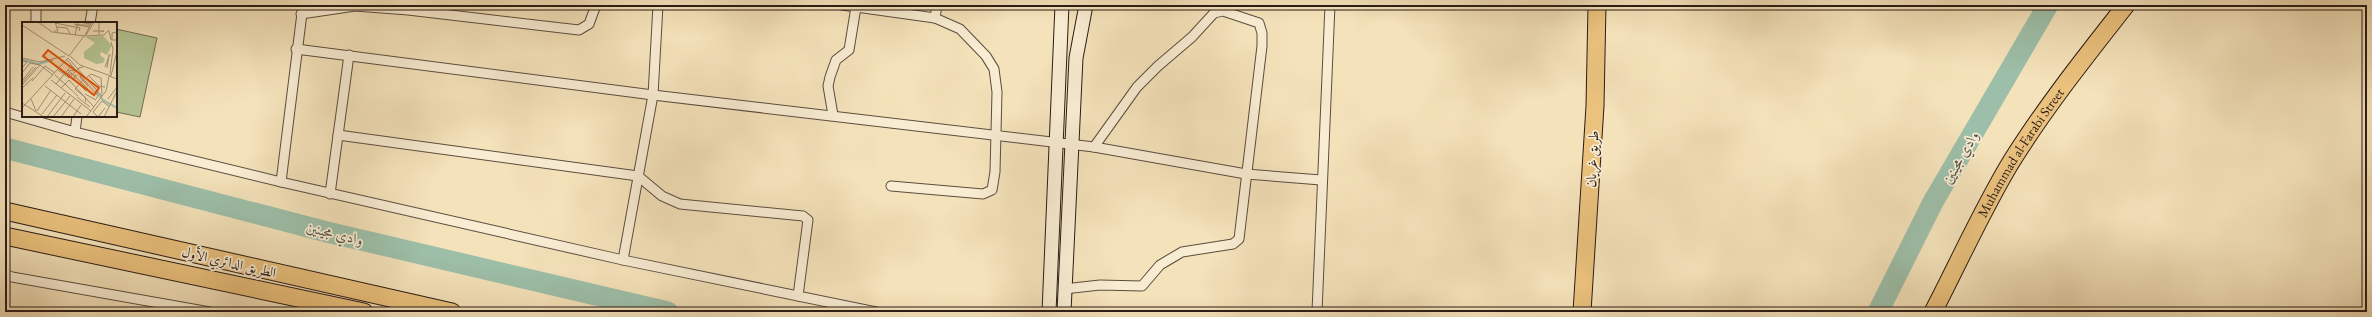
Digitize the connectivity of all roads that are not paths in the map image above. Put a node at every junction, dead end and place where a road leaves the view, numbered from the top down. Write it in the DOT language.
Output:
graph roads {
  1 [pos="36,5"];
  2 [pos="93,5"];
  3 [pos="596,5"];
  4 [pos="658,5"];
  5 [pos="937,5"];
  6 [pos="1062,5"];
  7 [pos="1086,5"];
  8 [pos="1330,5"];
  9 [pos="1597,5"];
  10 [pos="2126,5"];
  11 [pos="849,6"];
  12 [pos="302,9"];
  13 [pos="935,18"];
  14 [pos="36,22"];
  15 [pos="90,22"];
  16 [pos="296,49"];
  17 [pos="349,55"];
  18 [pos="653,95"];
  19 [pos="5,112"];
  20 [pos="833,115"];
  21 [pos="22,117"];
  22 [pos="22,117"];
  23 [pos="77,117"];
  24 [pos="75,132"];
  25 [pos="338,135"];
  26 [pos="997,135"];
  27 [pos="1057,142"];
  28 [pos="1071,144"];
  29 [pos="1094,147"];
  30 [pos="1246,174"];
  31 [pos="638,176"];
  32 [pos="1321,180"];
  33 [pos="281,182"];
  34 [pos="891,186"];
  35 [pos="330,194"];
  36 [pos="5,211"];
  37 [pos="5,236"];
  38 [pos="623,260"];
  39 [pos="5,274"];
  40 [pos="1064,289"];
  41 [pos="798,296"];
  42 [pos="210,312"];
  43 [pos="364,312"];
  44 [pos="452,312"];
  45 [pos="876,312"];
  46 [pos="1049,312"];
  47 [pos="1064,312"];
  48 [pos="1317,312"];
  49 [pos="1582,312"];
  50 [pos="1932,312"];
  1 -- 14 [label="street"];
  2 -- 15 [label="street"];
  3 -- 12 [label="street"];
  4 -- 18 [label="street"];
  5 -- 13 [label="street"];
  6 -- 27 [label="street"];
  7 -- 28 [label="street"];
  8 -- 32 [label="street"];
  9 -- 49 [label="highway, طريق غريان"];
  10 -- 50 [label="highway, Muhammad al-Farabi Street"];
  11 -- 13 [label="street"];
  11 -- 20 [label="street"];
  12 -- 16 [label="street"];
  13 -- 26 [label="street"];
  16 -- 17 [label="street"];
  16 -- 33 [label="street"];
  17 -- 18 [label="street"];
  17 -- 25 [label="street"];
  18 -- 20 [label="street"];
  18 -- 31 [label="street"];
  19 -- 22 [label="street"];
  20 -- 26 [label="street"];
  21 -- 24 [label="street"];
  23 -- 24 [label="street"];
  24 -- 33 [label="street"];
  25 -- 31 [label="street"];
  25 -- 35 [label="street"];
  26 -- 27 [label="street"];
  26 -- 34 [label="street"];
  27 -- 28 [label="street"];
  27 -- 46 [label="street"];
  28 -- 29 [label="street"];
  28 -- 40 [label="street"];
  29 -- 30 [label="street"];
  29 -- 30 [label="street"];
  30 -- 32 [label="street"];
  30 -- 40 [label="street"];
  31 -- 38 [label="street"];
  31 -- 41 [label="street"];
  32 -- 48 [label="street"];
  33 -- 35 [label="street"];
  35 -- 38 [label="street"];
  36 -- 44 [label="highway, الطريق الدائري الأول"];
  37 -- 43 [label="highway, الطريق الدائري الأول"];
  38 -- 41 [label="street"];
  39 -- 42 [label="street"];
  40 -- 47 [label="street"];
  41 -- 45 [label="street"];
}
